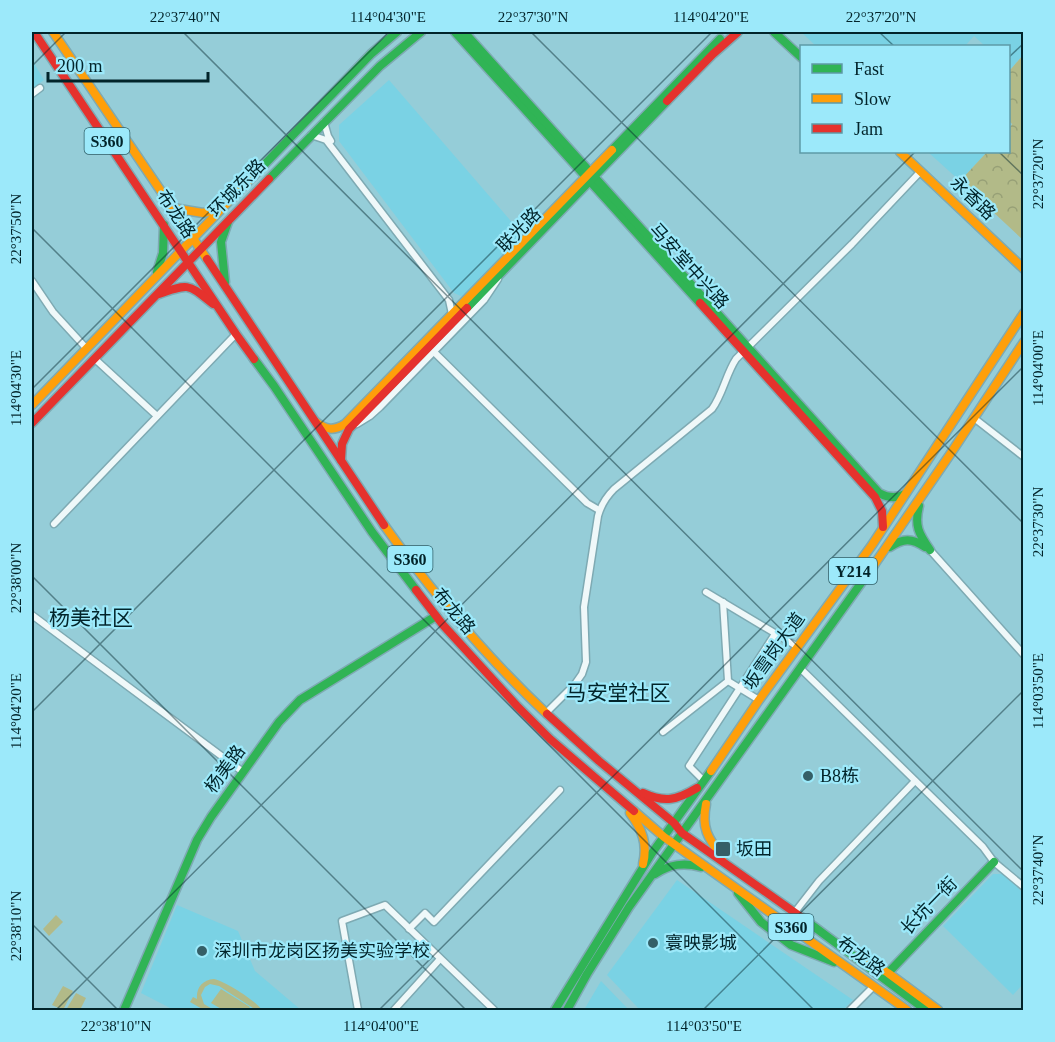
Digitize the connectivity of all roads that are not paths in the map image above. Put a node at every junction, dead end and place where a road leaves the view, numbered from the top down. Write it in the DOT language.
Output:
graph roads {
  1 [pos="34,32"];
  2 [pos="53,32"];
  3 [pos="397,32"];
  4 [pos="421,32"];
  5 [pos="455,32"];
  6 [pos="464,32"];
  7 [pos="729,32"];
  8 [pos="738,32"];
  9 [pos="774,32"];
  10 [pos="782,32"];
  11 [pos="800,49"];
  12 [pos="800,57"];
  13 [pos="40,88"];
  14 [pos="32,94"];
  15 [pos="324,123"];
  16 [pos="311,135"];
  17 [pos="901,153"];
  18 [pos="909,153"];
  19 [pos="921,171"];
  20 [pos="590,176"];
  21 [pos="224,207"];
  22 [pos="173,208"];
  23 [pos="229,219"];
  24 [pos="164,225"];
  25 [pos="194,238"];
  26 [pos="201,248"];
  27 [pos="181,250"];
  28 [pos="1023,260"];
  29 [pos="188,261"];
  30 [pos="504,269"];
  31 [pos="1023,269"];
  32 [pos="156,276"];
  33 [pos="32,281"];
  34 [pos="225,285"];
  35 [pos="156,294"];
  36 [pos="463,302"];
  37 [pos="221,311"];
  38 [pos="1023,313"];
  39 [pos="452,314"];
  40 [pos="236,334"];
  41 [pos="1023,342"];
  42 [pos="87,348"];
  43 [pos="746,349"];
  44 [pos="434,352"];
  45 [pos="94,359"];
  46 [pos="32,405"];
  47 [pos="157,416"];
  48 [pos="974,418"];
  49 [pos="315,421"];
  50 [pos="32,423"];
  51 [pos="349,429"];
  52 [pos="1023,457"];
  53 [pos="341,460"];
  54 [pos="908,492"];
  55 [pos="924,494"];
  56 [pos="599,510"];
  57 [pos="54,524"];
  58 [pos="883,530"];
  59 [pos="930,550"];
  60 [pos="883,553"];
  61 [pos="706,592"];
  62 [pos="723,602"];
  63 [pos="32,615"];
  64 [pos="436,616"];
  65 [pos="775,634"];
  66 [pos="798,647"];
  67 [pos="1023,655"];
  68 [pos="800,668"];
  69 [pos="728,681"];
  70 [pos="740,688"];
  71 [pos="759,700"];
  72 [pos="546,713"];
  73 [pos="663,732"];
  74 [pos="243,772"];
  75 [pos="915,781"];
  76 [pos="703,783"];
  77 [pos="630,787"];
  78 [pos="560,790"];
  79 [pos="710,793"];
  80 [pos="621,800"];
  81 [pos="674,823"];
  82 [pos="682,832"];
  83 [pos="664,837"];
  84 [pos="674,844"];
  85 [pos="994,862"];
  86 [pos="729,866"];
  87 [pos="712,871"];
  88 [pos="640,872"];
  89 [pos="731,884"];
  90 [pos="1023,886"];
  91 [pos="643,887"];
  92 [pos="795,912"];
  93 [pos="410,929"];
  94 [pos="826,934"];
  95 [pos="440,959"];
  96 [pos="848,968"];
  97 [pos="888,973"];
  98 [pos="874,986"];
  99 [pos="358,1010"];
  100 [pos="555,1010"];
  101 [pos="124,1011"];
  102 [pos="350,1011"];
  103 [pos="394,1011"];
  104 [pos="494,1011"];
  105 [pos="567,1011"];
  106 [pos="850,1011"];
  107 [pos="907,1011"];
  108 [pos="926,1011"];
  109 [pos="938,1011"];
  1 -- 24 [label="main road, 布龙路 / S360"];
  2 -- 22 [label="main road, 布龙路 / S360"];
  3 -- 21 [label="main road, 环城东路"];
  4 -- 15 [label="main road, 环城东路"];
  5 -- 20 [label="main road, 马安堂中兴路"];
  6 -- 20 [label="main road, 马安堂中兴路"];
  7 -- 20 [label="main road, 联光路"];
  8 -- 20 [label="main road, 联光路"];
  9 -- 12 [label="main road"];
  10 -- 11 [label="main road"];
  13 -- 14 [label="street"];
  15 -- 16 [label="main road, 环城东路"];
  15 -- 36 [label="street"];
  16 -- 23 [label="main road, 环城东路"];
  16 -- 39 [label="street"];
  17 -- 19 [label="main road, 永香路"];
  18 -- 28 [label="main road, 永香路"];
  19 -- 31 [label="main road, 永香路"];
  19 -- 43 [label="street"];
  20 -- 30 [label="main road, 联光路"];
  20 -- 36 [label="main road, 联光路"];
  20 -- 43 [label="main road, 马安堂中兴路"];
  21 -- 22 [label="main road"];
  21 -- 25 [label="main road, 环城东路"];
  22 -- 25 [label="main road, 布龙路 / S360"];
  23 -- 26 [label="main road, 环城东路"];
  23 -- 34 [label="main road"];
  24 -- 27 [label="main road, 布龙路 / S360"];
  24 -- 32 [label="main road"];
  25 -- 26 [label="main road, 布龙路 / S360"];
  25 -- 27 [label="main road, 环城东路"];
  26 -- 29 [label="main road, 环城东路"];
  26 -- 34 [label="main road, 布龙路 / S360"];
  27 -- 29 [label="main road, 布龙路 / S360"];
  27 -- 32 [label="main road, 环城东路"];
  29 -- 35 [label="main road, 环城东路"];
  29 -- 37 [label="main road, 布龙路 / S360"];
  30 -- 44 [label="street"];
  30 -- 51 [label="main road, 联光路"];
  32 -- 42 [label="main road, 环城东路"];
  33 -- 42 [label="street"];
  34 -- 49 [label="main road, 布龙路 / S360"];
  35 -- 37 [label="main road"];
  35 -- 45 [label="main road, 环城东路"];
  36 -- 39 [label="main road, 联光路"];
  37 -- 40 [label="main road, 布龙路 / S360"];
  38 -- 54 [label="main road, 坂雪岗大道 / Y214"];
  39 -- 49 [label="main road, 联光路"];
  40 -- 47 [label="street"];
  40 -- 64 [label="main road, 布龙路 / S360"];
  41 -- 48 [label="main road, 坂雪岗大道 / Y214"];
  42 -- 46 [label="main road, 环城东路"];
  43 -- 54 [label="main road, 马安堂中兴路"];
  43 -- 56 [label="street"];
  43 -- 58 [label="main road, 马安堂中兴路"];
  44 -- 51 [label="street"];
  44 -- 56 [label="street"];
  45 -- 47 [label="street"];
  45 -- 50 [label="main road, 环城东路"];
  47 -- 57 [label="street"];
  48 -- 52 [label="street"];
  48 -- 55 [label="main road, 坂雪岗大道 / Y214"];
  49 -- 53 [label="main road, 布龙路 / S360"];
  51 -- 53 [label="main road, 联光路"];
  53 -- 72 [label="main road, 布龙路 / S360"];
  54 -- 58 [label="main road, 坂雪岗大道 / Y214"];
  55 -- 59 [label="main road"];
  55 -- 60 [label="main road, 坂雪岗大道 / Y214"];
  56 -- 72 [label="street"];
  58 -- 66 [label="main road, 坂雪岗大道 / Y214"];
  59 -- 60 [label="main road"];
  59 -- 67 [label="street"];
  60 -- 68 [label="main road, 坂雪岗大道 / Y214"];
  61 -- 62 [label="street"];
  62 -- 65 [label="street"];
  62 -- 69 [label="street"];
  63 -- 74 [label="street"];
  64 -- 74 [label="main road, 杨美路"];
  64 -- 80 [label="main road, 布龙路 / S360"];
  65 -- 66 [label="street"];
  65 -- 70 [label="street"];
  66 -- 71 [label="main road, 坂雪岗大道 / Y214"];
  68 -- 75 [label="street"];
  68 -- 79 [label="main road, 坂雪岗大道 / Y214"];
  69 -- 70 [label="street"];
  69 -- 73 [label="street"];
  70 -- 71 [label="street"];
  70 -- 76 [label="street"];
  71 -- 76 [label="main road, 坂雪岗大道 / Y214"];
  72 -- 77 [label="main road, 布龙路 / S360"];
  74 -- 101 [label="main road, 杨美路"];
  75 -- 85 [label="street"];
  75 -- 92 [label="street"];
  76 -- 77 [label="main road"];
  76 -- 81 [label="main road, 坂雪岗大道 / Y214"];
  77 -- 81 [label="main road, 布龙路 / S360"];
  78 -- 93 [label="street"];
  79 -- 82 [label="main road, 坂雪岗大道 / Y214"];
  79 -- 86 [label="main road"];
  80 -- 83 [label="main road, 布龙路 / S360"];
  80 -- 88 [label="main road"];
  81 -- 82 [label="main road, 布龙路 / S360"];
  81 -- 83 [label="main road, 坂雪岗大道 / Y214"];
  82 -- 84 [label="main road, 坂雪岗大道 / Y214"];
  82 -- 86 [label="main road, 布龙路 / S360"];
  83 -- 84 [label="main road, 布龙路 / S360"];
  83 -- 88 [label="main road, 坂雪岗大道 / Y214"];
  84 -- 87 [label="main road, 布龙路 / S360"];
  84 -- 91 [label="main road, 坂雪岗大道 / Y214"];
  85 -- 90 [label="street"];
  85 -- 97 [label="main road, 长坑一街"];
  86 -- 92 [label="main road, 布龙路 / S360"];
  87 -- 89 [label="main road, 布龙路 / S360"];
  87 -- 91 [label="main road"];
  88 -- 100 [label="main road, 坂雪岗大道 / Y214"];
  89 -- 96 [label="main road, 布龙路 / S360"];
  89 -- 96 [label="main road"];
  91 -- 105 [label="main road, 坂雪岗大道 / Y214"];
  92 -- 94 [label="main road, 布龙路 / S360"];
  93 -- 95 [label="street"];
  93 -- 99 [label="street"];
  94 -- 97 [label="main road"];
  94 -- 108 [label="main road, 布龙路 / S360"];
  95 -- 103 [label="street"];
  95 -- 104 [label="street"];
  96 -- 98 [label="main road, 布龙路 / S360"];
  97 -- 109 [label="main road"];
  98 -- 106 [label="street"];
  98 -- 107 [label="main road, 布龙路 / S360"];
  99 -- 102 [label="street"];
}
